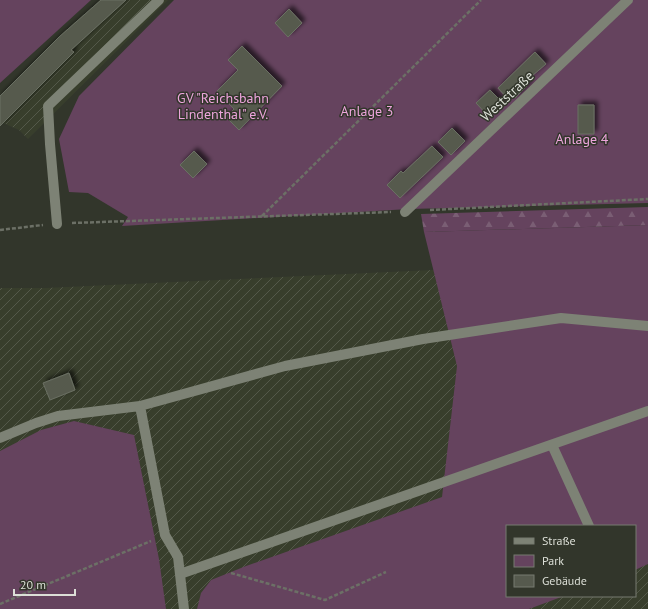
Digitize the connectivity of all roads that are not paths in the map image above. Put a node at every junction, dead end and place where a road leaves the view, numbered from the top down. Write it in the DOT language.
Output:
graph roads {
  1 [pos="159,0"];
  2 [pos="628,0"];
  3 [pos="405,212"];
  4 [pos="57,224"];
  5 [pos="648,326"];
  6 [pos="140,406"];
  7 [pos="648,411"];
  8 [pos="0,438"];
  9 [pos="552,444"];
  10 [pos="589,525"];
  11 [pos="180,574"];
  12 [pos="184,609"];
  1 -- 4 [label="lane"];
  2 -- 3 [label="lane, Weststraße"];
  5 -- 6 [label="lane"];
  6 -- 8 [label="lane"];
  6 -- 11 [label="lane"];
  7 -- 9 [label="lane"];
  9 -- 10 [label="lane"];
  9 -- 11 [label="lane"];
  11 -- 12 [label="lane"];
}
